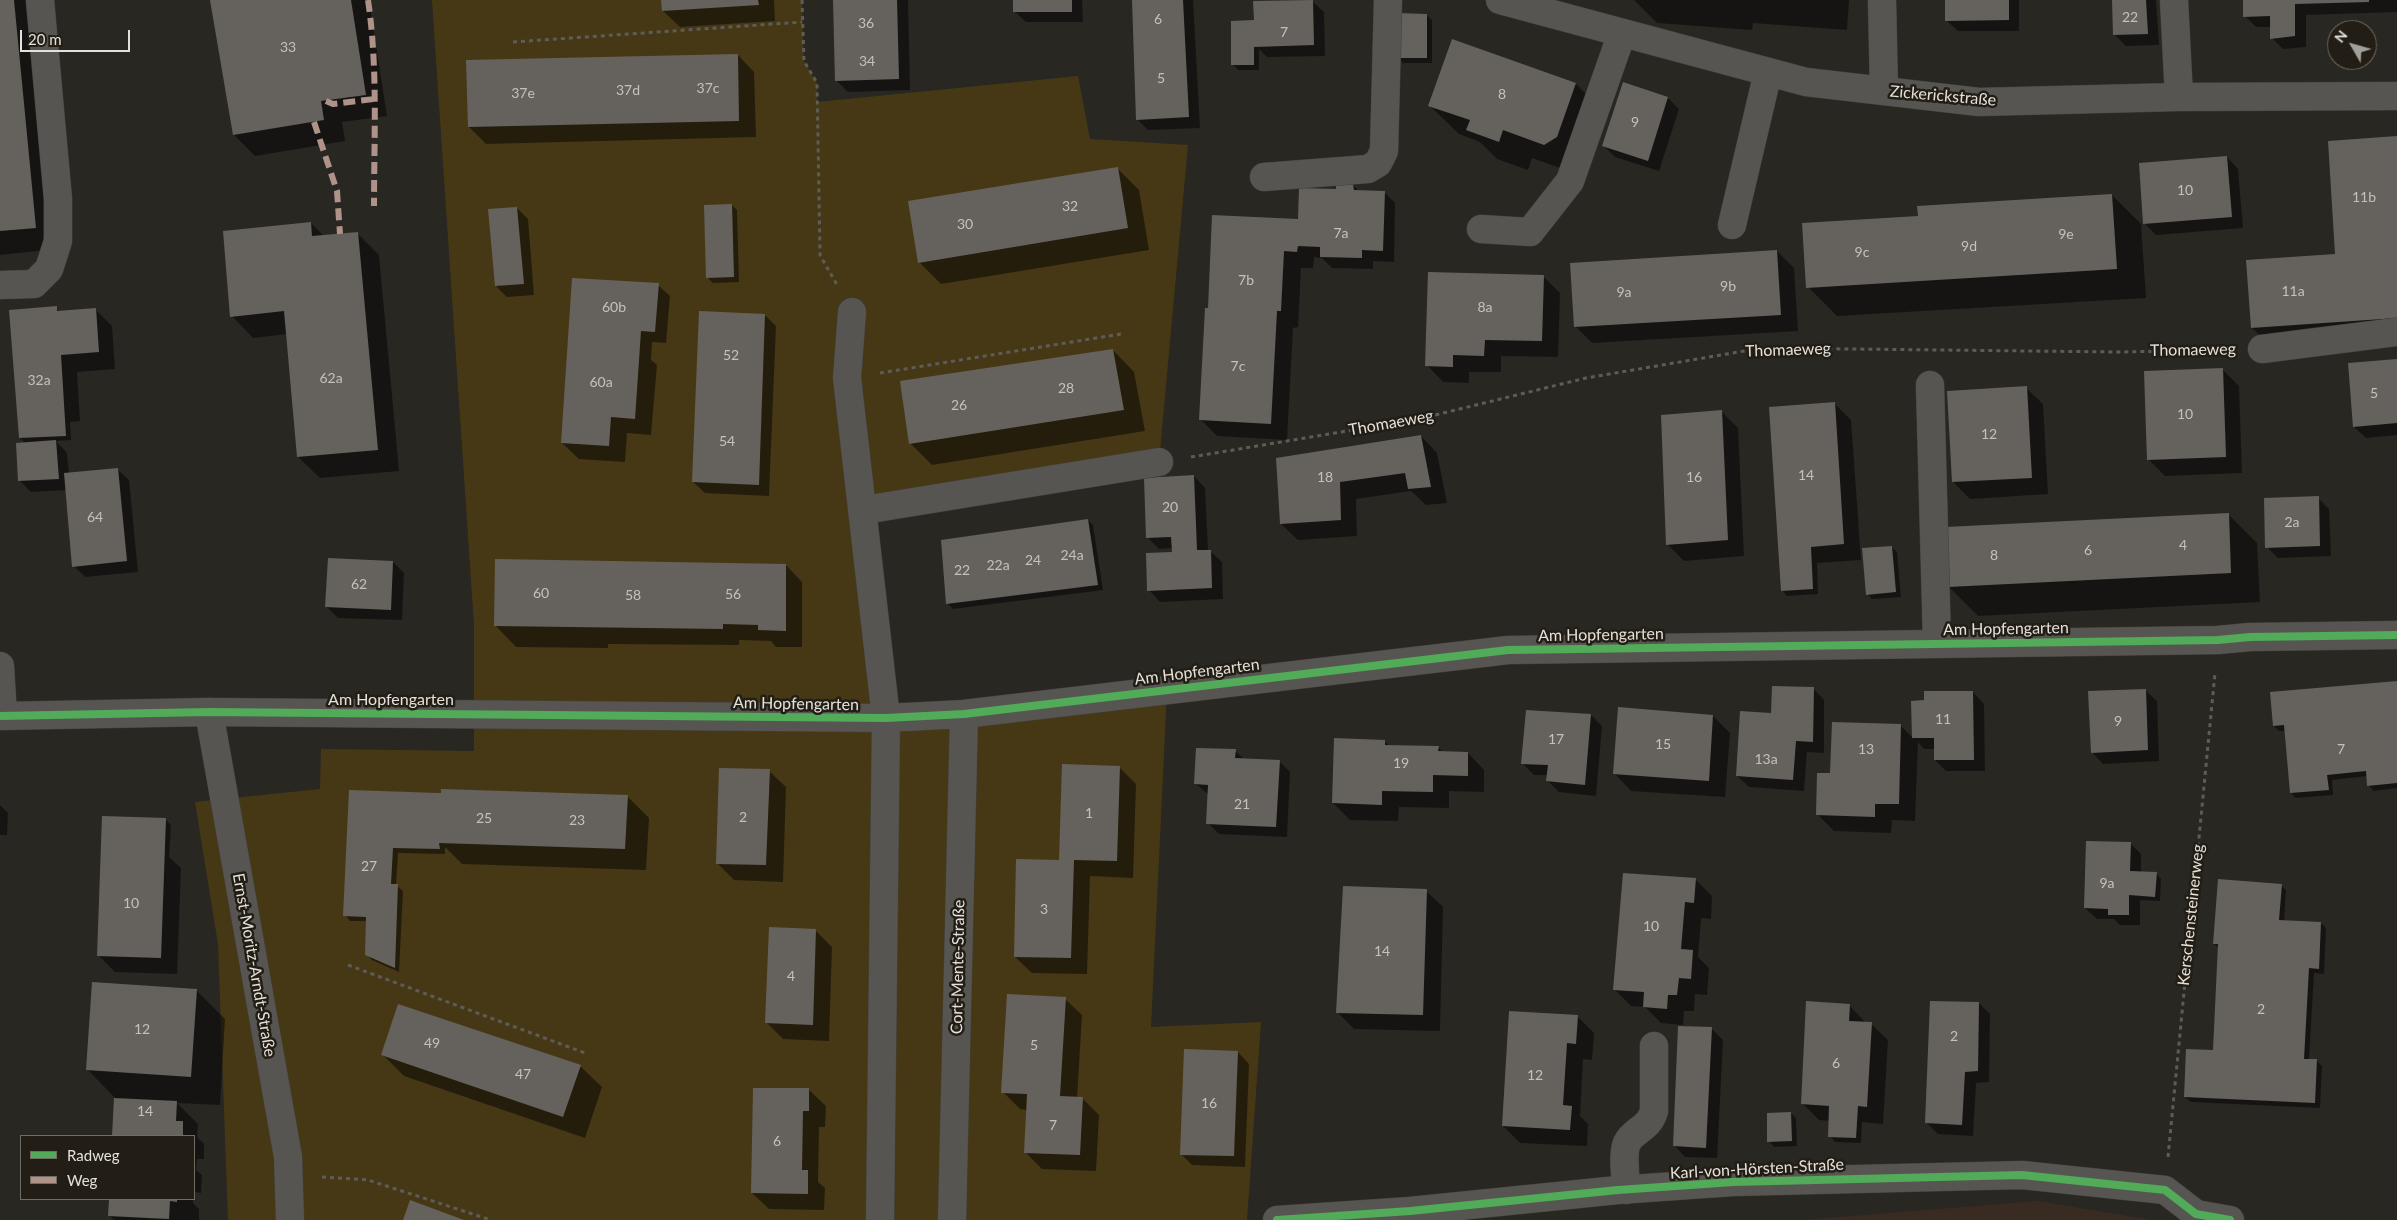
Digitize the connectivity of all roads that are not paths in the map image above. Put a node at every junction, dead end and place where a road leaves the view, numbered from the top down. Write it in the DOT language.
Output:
graph roads {
  1 [pos="40,0"];
  2 [pos="1388,0"];
  3 [pos="1500,0"];
  4 [pos="1882,0"];
  5 [pos="2174,0"];
  6 [pos="1622,33"];
  7 [pos="1768,72"];
  8 [pos="1884,91"];
  9 [pos="2397,96"];
  10 [pos="2179,97"];
  11 [pos="1264,177"];
  12 [pos="1732,225"];
  13 [pos="1482,229"];
  14 [pos="0,285"];
  15 [pos="852,312"];
  16 [pos="2397,332"];
  17 [pos="2262,349"];
  18 [pos="1930,385"];
  19 [pos="1159,462"];
  20 [pos="864,510"];
  21 [pos="2397,635"];
  22 [pos="1937,643"];
  23 [pos="0,666"];
  24 [pos="209,712"];
  25 [pos="964,714"];
  26 [pos="2,716"];
  27 [pos="886,718"];
  28 [pos="1654,1046"];
  29 [pos="1626,1190"];
  30 [pos="2196,1217"];
  31 [pos="290,1220"];
  32 [pos="880,1220"];
  33 [pos="952,1220"];
  34 [pos="1277,1220"];
  35 [pos="2230,1220"];
  1 -- 14 [label="street"];
  2 -- 11 [label="street"];
  3 -- 6 [label="street, Zickerickstraße"];
  4 -- 8 [label="street"];
  5 -- 10 [label="street"];
  6 -- 7 [label="street, Zickerickstraße"];
  6 -- 13 [label="street"];
  7 -- 8 [label="street, Zickerickstraße"];
  7 -- 12 [label="street"];
  8 -- 10 [label="street, Zickerickstraße"];
  9 -- 10 [label="street, Zickerickstraße"];
  15 -- 20 [label="street"];
  16 -- 17 [label="street"];
  18 -- 22 [label="street"];
  19 -- 20 [label="street"];
  20 -- 27 [label="street"];
  21 -- 22 [label="street, Am Hopfengarten"];
  22 -- 25 [label="street, Am Hopfengarten"];
  23 -- 26 [label="street"];
  24 -- 26 [label="street, Am Hopfengarten"];
  24 -- 27 [label="street, Am Hopfengarten"];
  24 -- 31 [label="street, Ernst-Moritz-Arndt-Straße"];
  25 -- 27 [label="street, Am Hopfengarten"];
  25 -- 33 [label="street, Cort-Mente-Straße"];
  27 -- 32 [label="street"];
  28 -- 29 [label="street"];
  29 -- 30 [label="street, Karl-von-Hörsten-Straße"];
  29 -- 34 [label="street, Karl-von-Hörsten-Straße"];
  30 -- 35 [label="street"];
}
